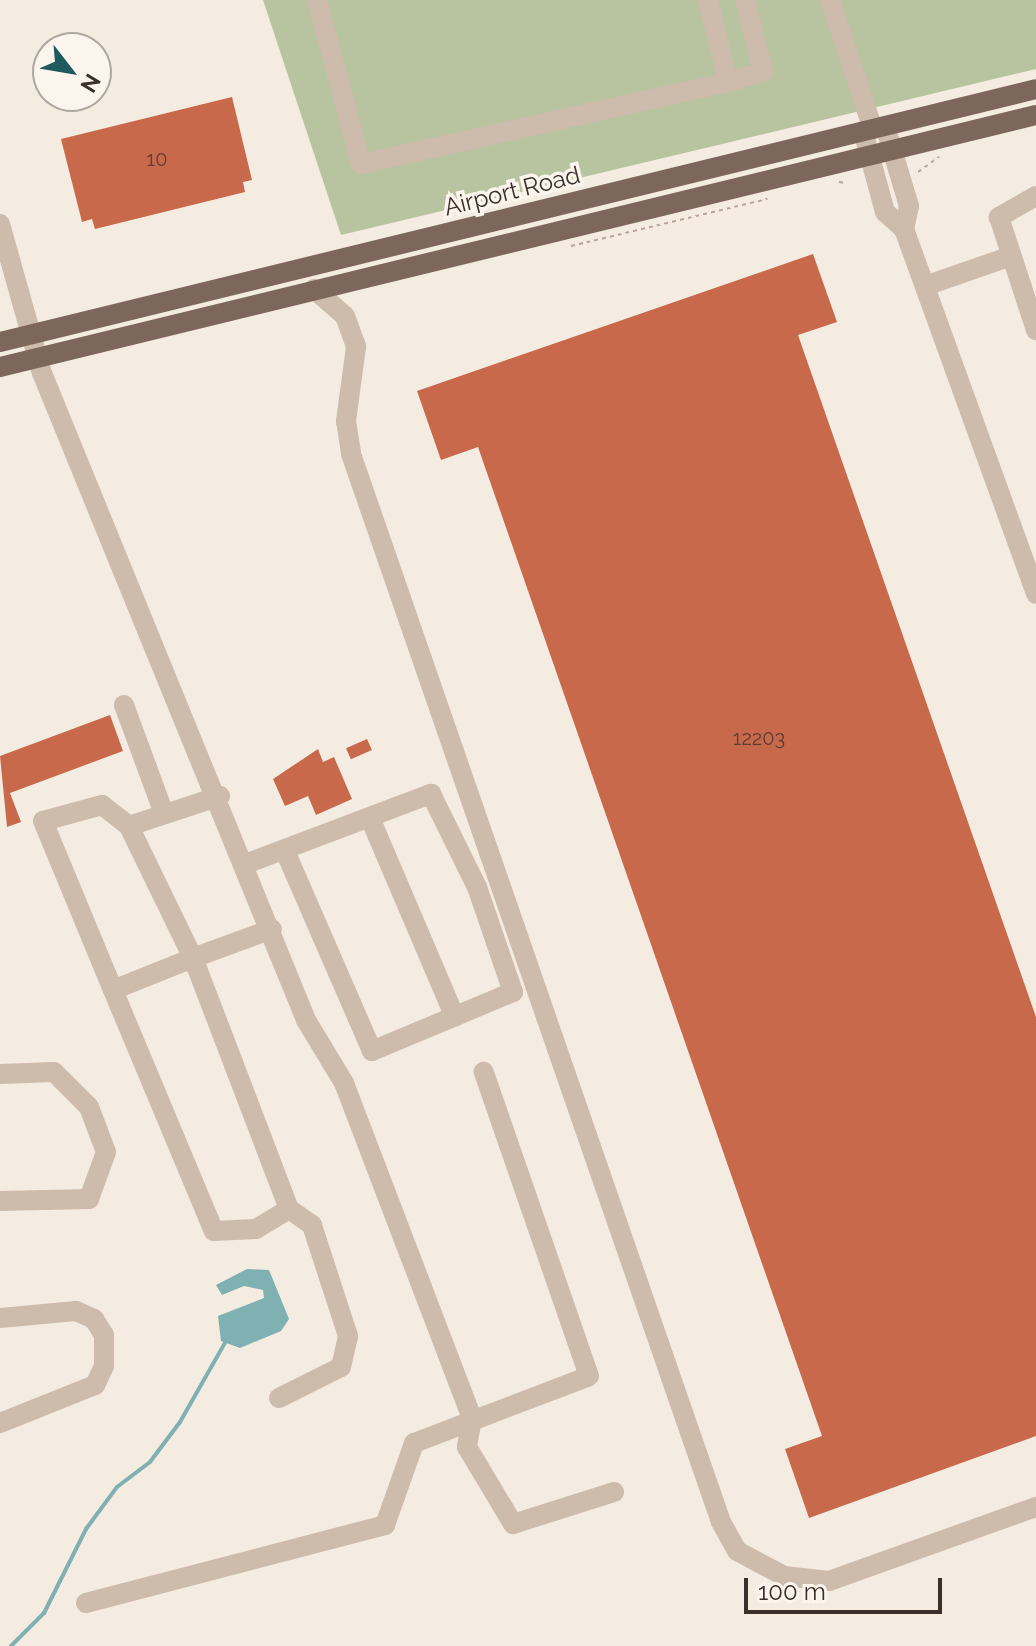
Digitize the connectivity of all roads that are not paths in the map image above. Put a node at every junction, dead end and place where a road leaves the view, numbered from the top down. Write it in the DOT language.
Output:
graph roads {
  1 [pos="317,0"];
  2 [pos="708,0"];
  3 [pos="745,0"];
  4 [pos="830,0"];
  5 [pos="728,82"];
  6 [pos="1036,89"];
  7 [pos="1036,115"];
  8 [pos="874,129"];
  9 [pos="891,151"];
  10 [pos="868,156"];
  11 [pos="1036,196"];
  12 [pos="0,224"];
  13 [pos="904,229"];
  14 [pos="1011,256"];
  15 [pos="925,286"];
  16 [pos="314,289"];
  17 [pos="1036,330"];
  18 [pos="0,342"];
  19 [pos="36,354"];
  20 [pos="0,367"];
  21 [pos="1036,594"];
  22 [pos="124,705"];
  23 [pos="220,796"];
  24 [pos="164,814"];
  25 [pos="370,818"];
  26 [pos="129,826"];
  27 [pos="285,851"];
  28 [pos="248,863"];
  29 [pos="272,929"];
  30 [pos="193,958"];
  31 [pos="113,990"];
  32 [pos="455,1017"];
  33 [pos="484,1072"];
  34 [pos="0,1074"];
  35 [pos="0,1201"];
  36 [pos="289,1209"];
  37 [pos="0,1318"];
  38 [pos="279,1398"];
  39 [pos="472,1418"];
  40 [pos="0,1423"];
  41 [pos="614,1492"];
  42 [pos="1036,1507"];
  43 [pos="86,1603"];
  1 -- 5 [label="street"];
  2 -- 5 [label="street"];
  3 -- 5 [label="street"];
  4 -- 8 [label="street"];
  6 -- 8 [label="main road, Airport Road"];
  7 -- 9 [label="main road, Airport Road"];
  8 -- 9 [label="street"];
  8 -- 10 [label="street"];
  8 -- 19 [label="main road, Airport Road"];
  9 -- 10 [label="main road, Airport Road"];
  9 -- 13 [label="street"];
  10 -- 13 [label="street"];
  10 -- 16 [label="main road, Airport Road"];
  11 -- 14 [label="street"];
  12 -- 19 [label="street"];
  13 -- 15 [label="street"];
  14 -- 15 [label="street"];
  14 -- 17 [label="street"];
  15 -- 21 [label="street"];
  16 -- 19 [label="main road, Airport Road"];
  16 -- 42 [label="street"];
  18 -- 19 [label="main road, Airport Road"];
  19 -- 20 [label="main road, Airport Road"];
  19 -- 23 [label="street"];
  22 -- 24 [label="street"];
  23 -- 24 [label="street"];
  23 -- 28 [label="street"];
  24 -- 26 [label="street"];
  25 -- 27 [label="street"];
  25 -- 32 [label="street"];
  25 -- 32 [label="street"];
  26 -- 30 [label="street"];
  26 -- 31 [label="street"];
  27 -- 28 [label="street"];
  27 -- 32 [label="street"];
  28 -- 29 [label="street"];
  29 -- 30 [label="street"];
  29 -- 39 [label="street"];
  30 -- 31 [label="street"];
  30 -- 36 [label="street"];
  31 -- 36 [label="street"];
  33 -- 39 [label="street"];
  34 -- 35 [label="street"];
  36 -- 38 [label="street"];
  37 -- 40 [label="street"];
  39 -- 41 [label="street"];
  39 -- 43 [label="street"];
}
